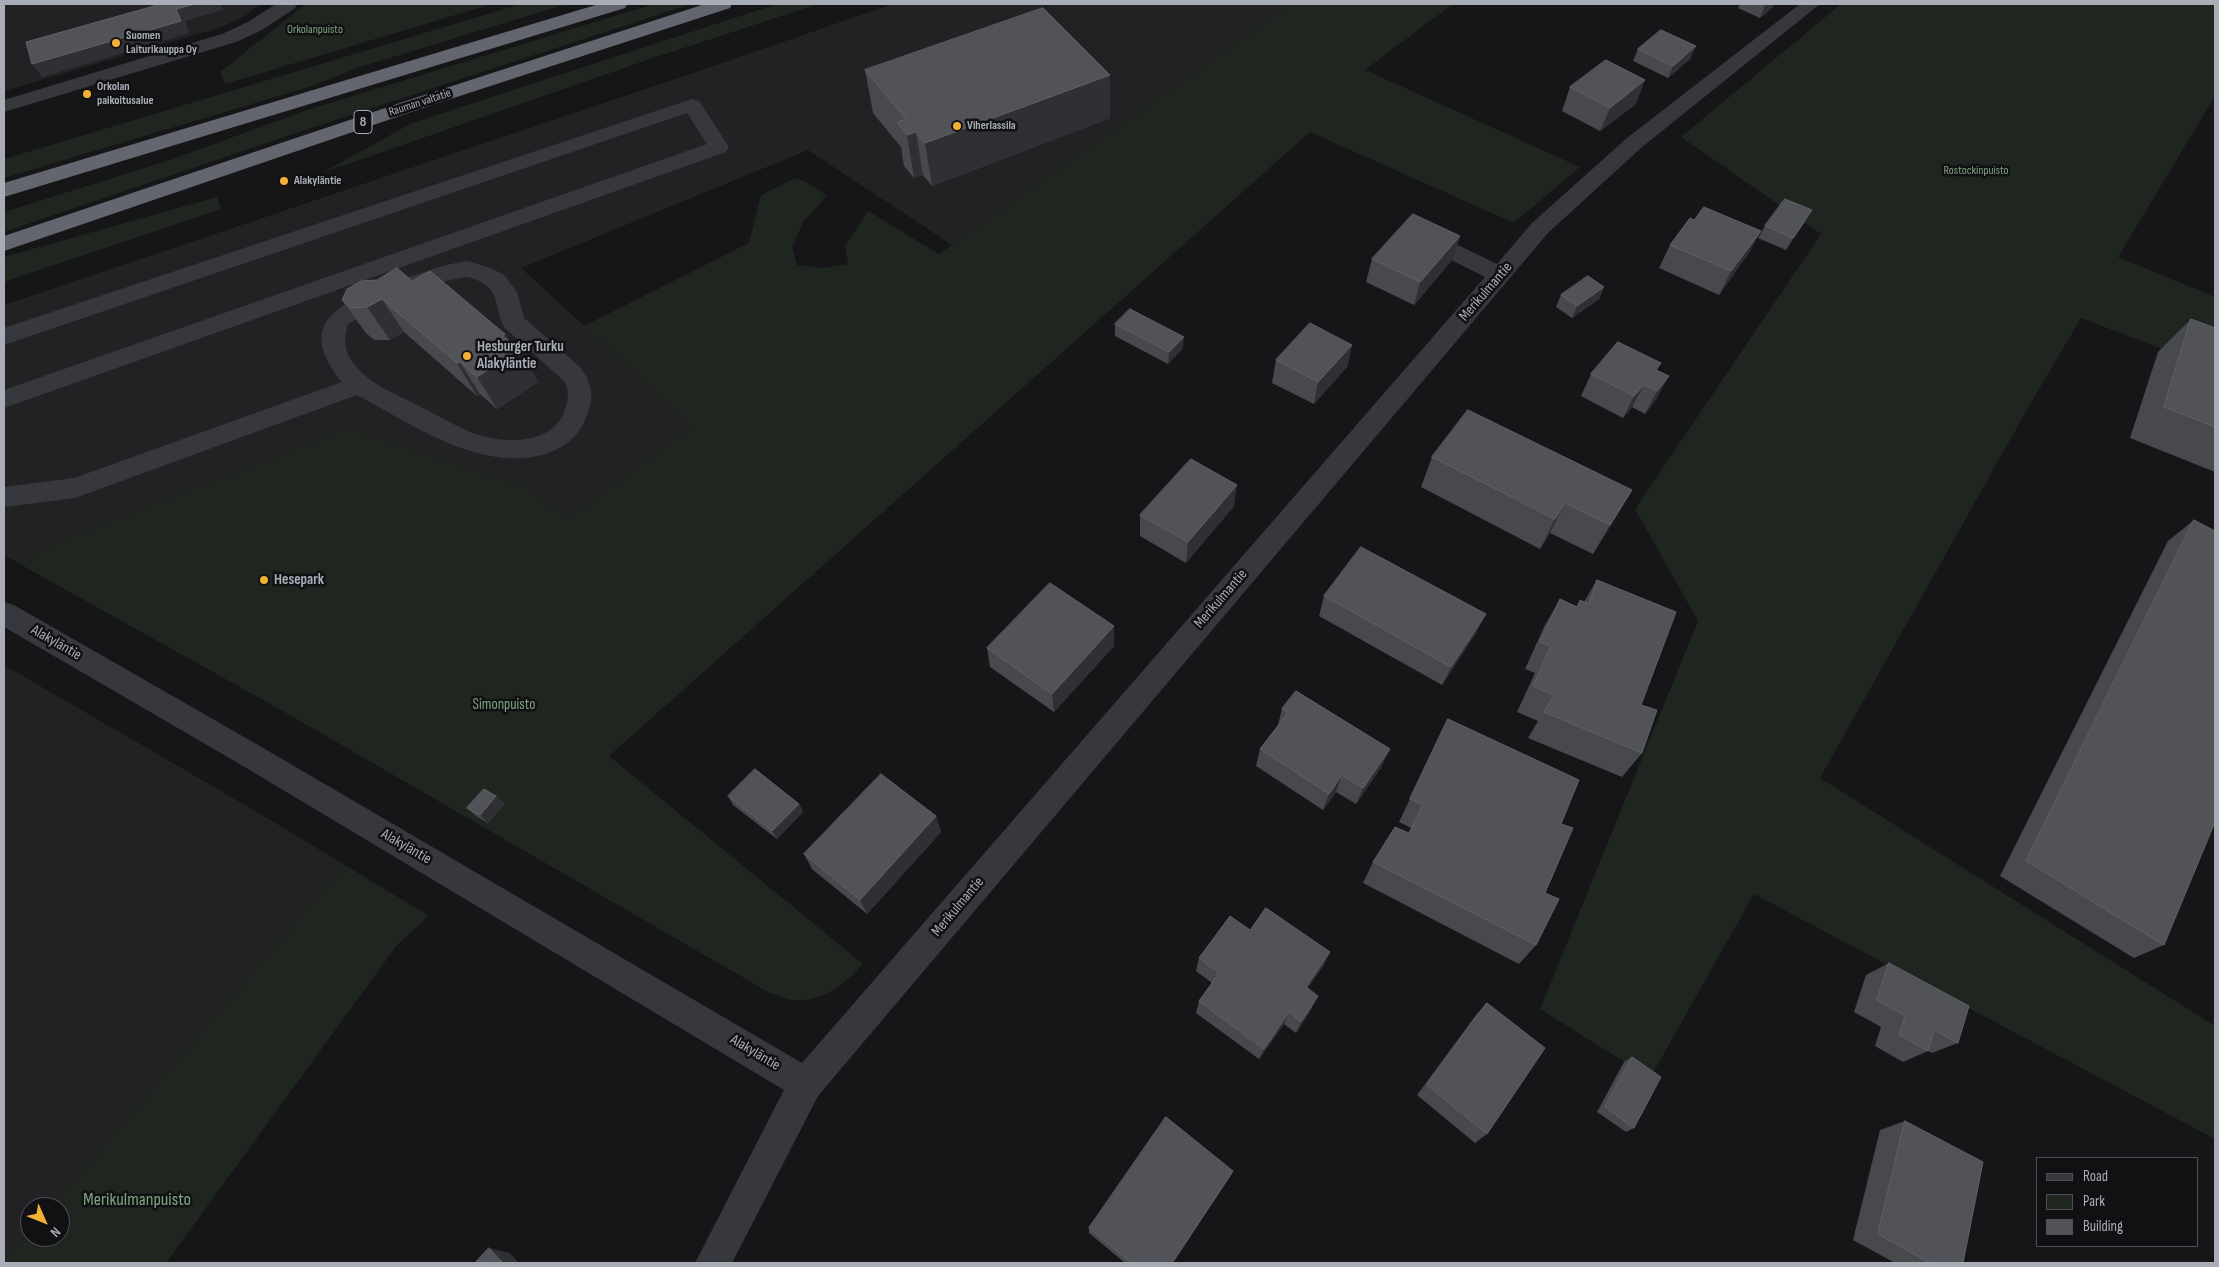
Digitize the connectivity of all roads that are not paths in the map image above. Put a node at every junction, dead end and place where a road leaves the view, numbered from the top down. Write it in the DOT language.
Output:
graph roads {
  1 [pos="288,4"];
  2 [pos="618,4"];
  3 [pos="723,4"];
  4 [pos="1811,4"];
  5 [pos="4,106"];
  6 [pos="4,190"];
  7 [pos="1425,238"];
  8 [pos="4,244"];
  9 [pos="1500,275"];
  10 [pos="4,337"];
  11 [pos="358,385"];
  12 [pos="4,399"];
  13 [pos="4,497"];
  14 [pos="4,613"];
  15 [pos="806,1084"];
  16 [pos="713,1263"];
  1 -- 5 [label="street"];
  2 -- 6 [label="highway"];
  3 -- 8 [label="highway, Rauman valtatie / 8"];
  4 -- 9 [label="street, Merikulmantie"];
  7 -- 9 [label="street"];
  9 -- 15 [label="street, Merikulmantie"];
  10 -- 12 [label="street"];
  11 -- 11 [label="street"];
  11 -- 13 [label="street"];
  14 -- 15 [label="street, Alakyläntie"];
  15 -- 16 [label="street, Merikulmantie"];
}
